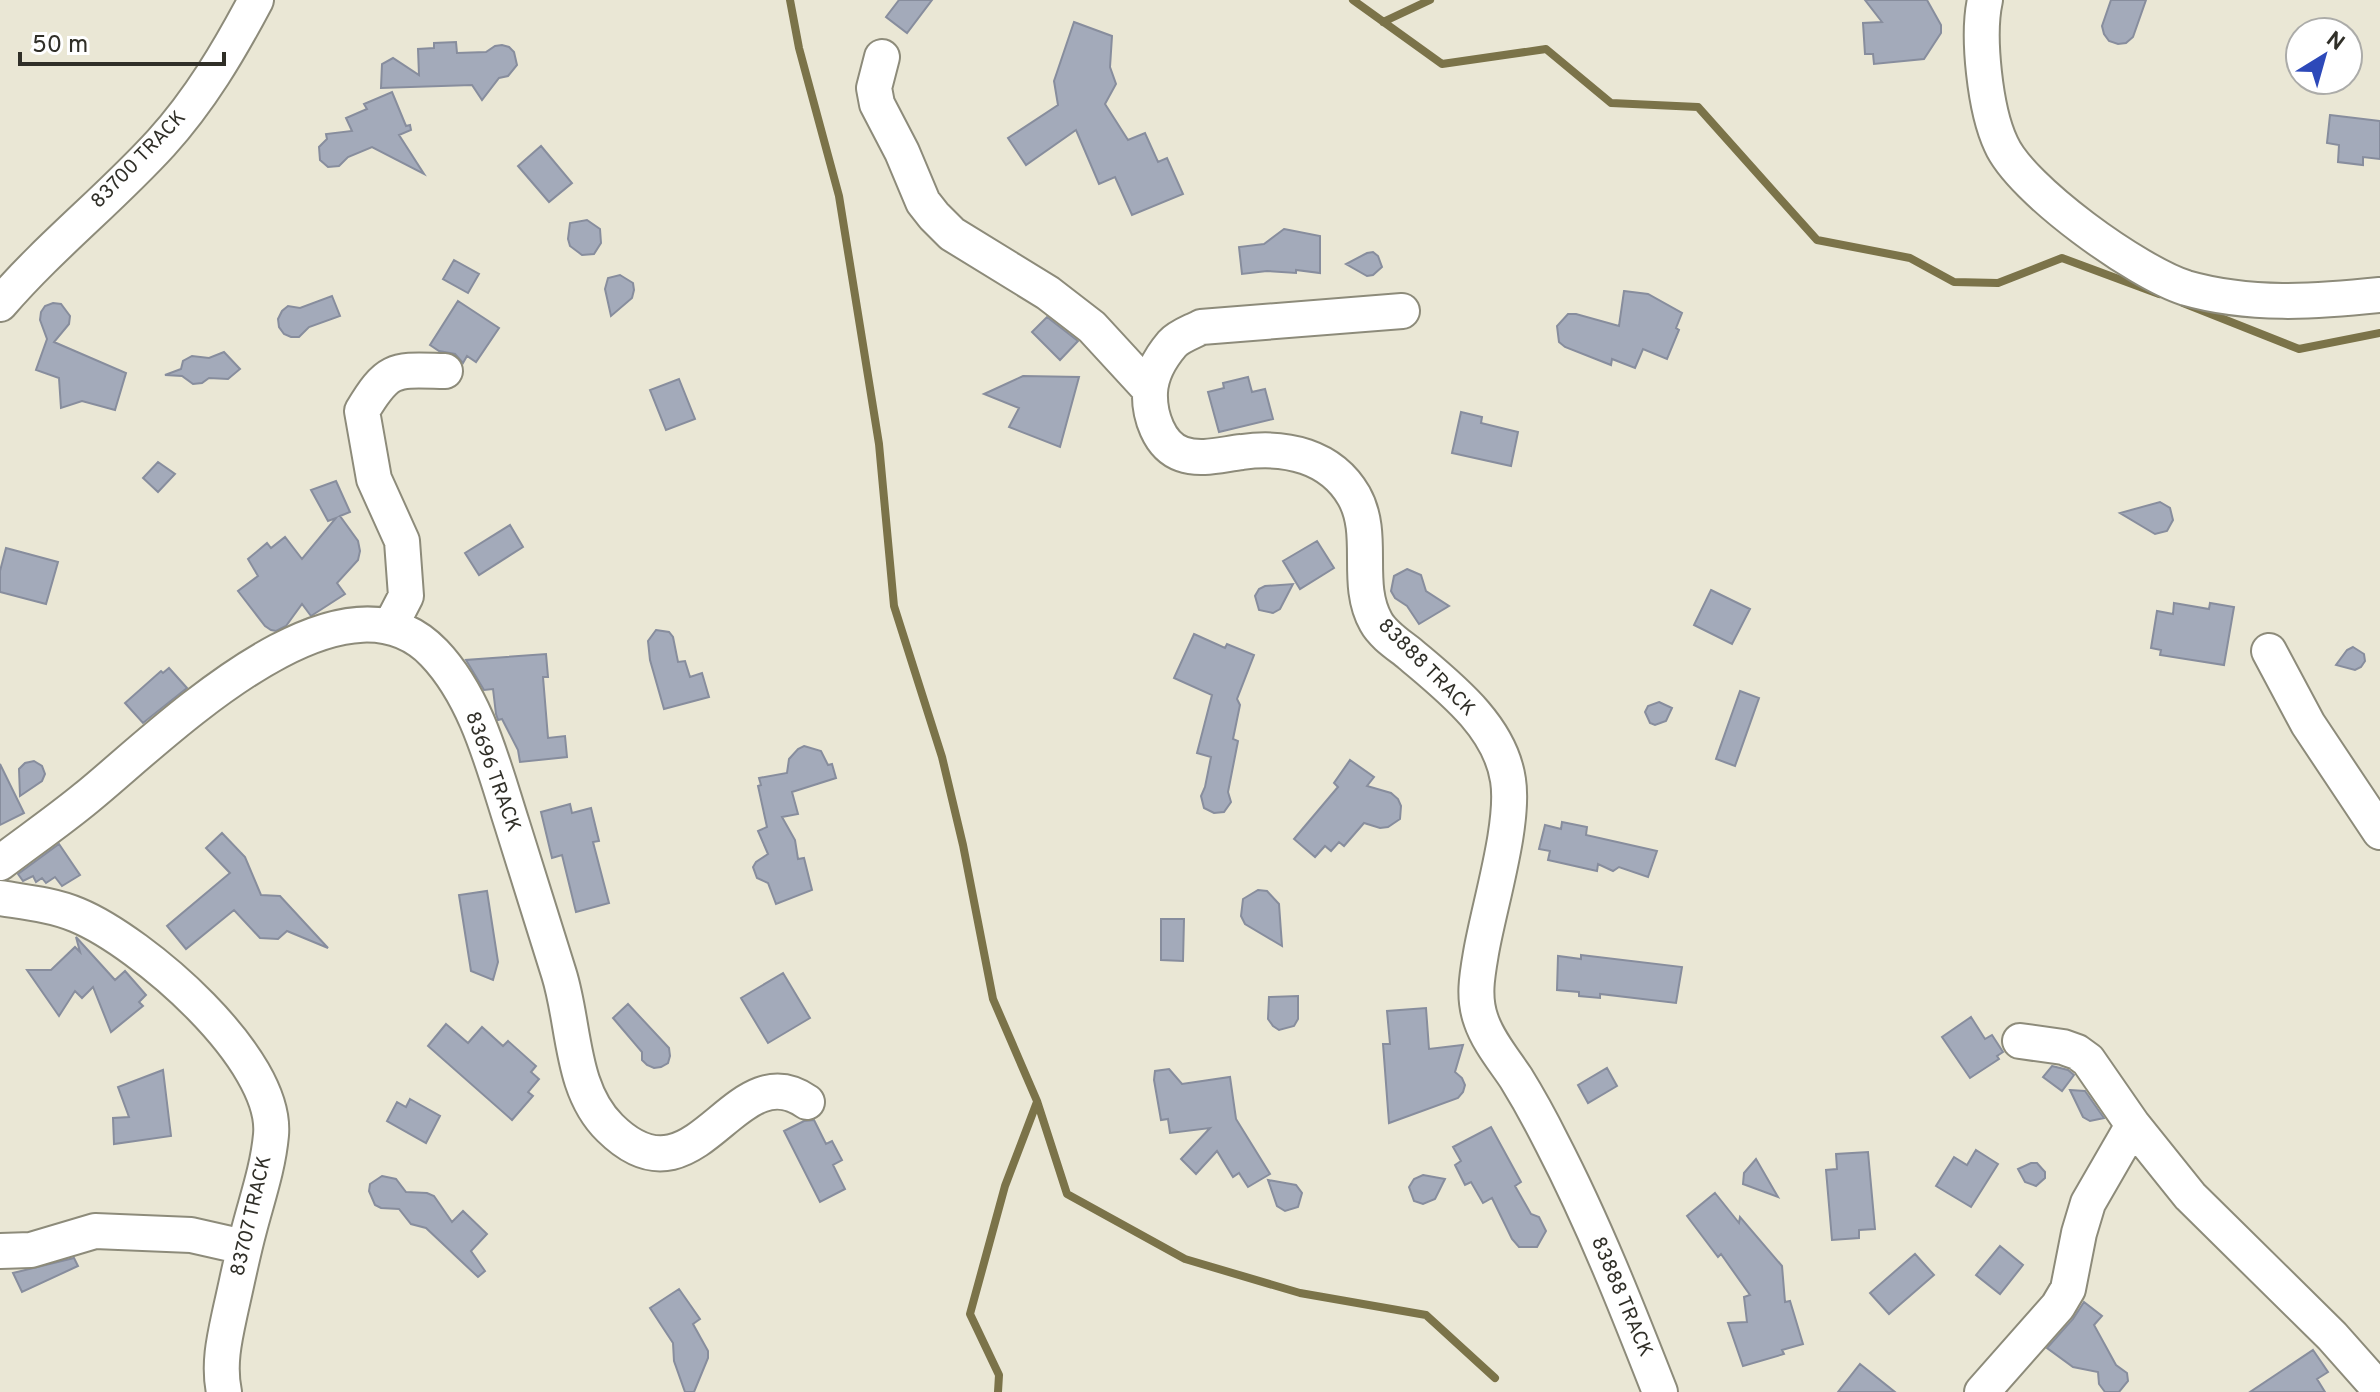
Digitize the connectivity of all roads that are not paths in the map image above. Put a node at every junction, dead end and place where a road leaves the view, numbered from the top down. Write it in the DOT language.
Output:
graph roads {
  1 [pos="256,0"];
  2 [pos="1985,0"];
  3 [pos="882,57"];
  4 [pos="2380,295"];
  5 [pos="0,304"];
  6 [pos="1402,311"];
  7 [pos="445,371"];
  8 [pos="1150,390"];
  9 [pos="390,627"];
  10 [pos="2269,651"];
  11 [pos="2380,832"];
  12 [pos="0,863"];
  13 [pos="0,898"];
  14 [pos="2020,1041"];
  15 [pos="807,1102"];
  16 [pos="2133,1125"];
  17 [pos="244,1247"];
  18 [pos="0,1251"];
  19 [pos="2380,1390"];
  20 [pos="224,1392"];
  21 [pos="1660,1392"];
  22 [pos="1982,1392"];
  1 -- 5 [label="street, 83700 TRACK"];
  2 -- 4 [label="street"];
  3 -- 8 [label="street"];
  6 -- 8 [label="street"];
  7 -- 9 [label="street"];
  8 -- 21 [label="street, 83888 TRACK"];
  9 -- 12 [label="street, 83696 TRACK"];
  9 -- 15 [label="street, 83696 TRACK"];
  10 -- 11 [label="street"];
  13 -- 17 [label="street, 83707 TRACK"];
  14 -- 16 [label="street"];
  16 -- 19 [label="street"];
  16 -- 22 [label="street"];
  17 -- 18 [label="street"];
  17 -- 20 [label="street, 83707 TRACK"];
}
